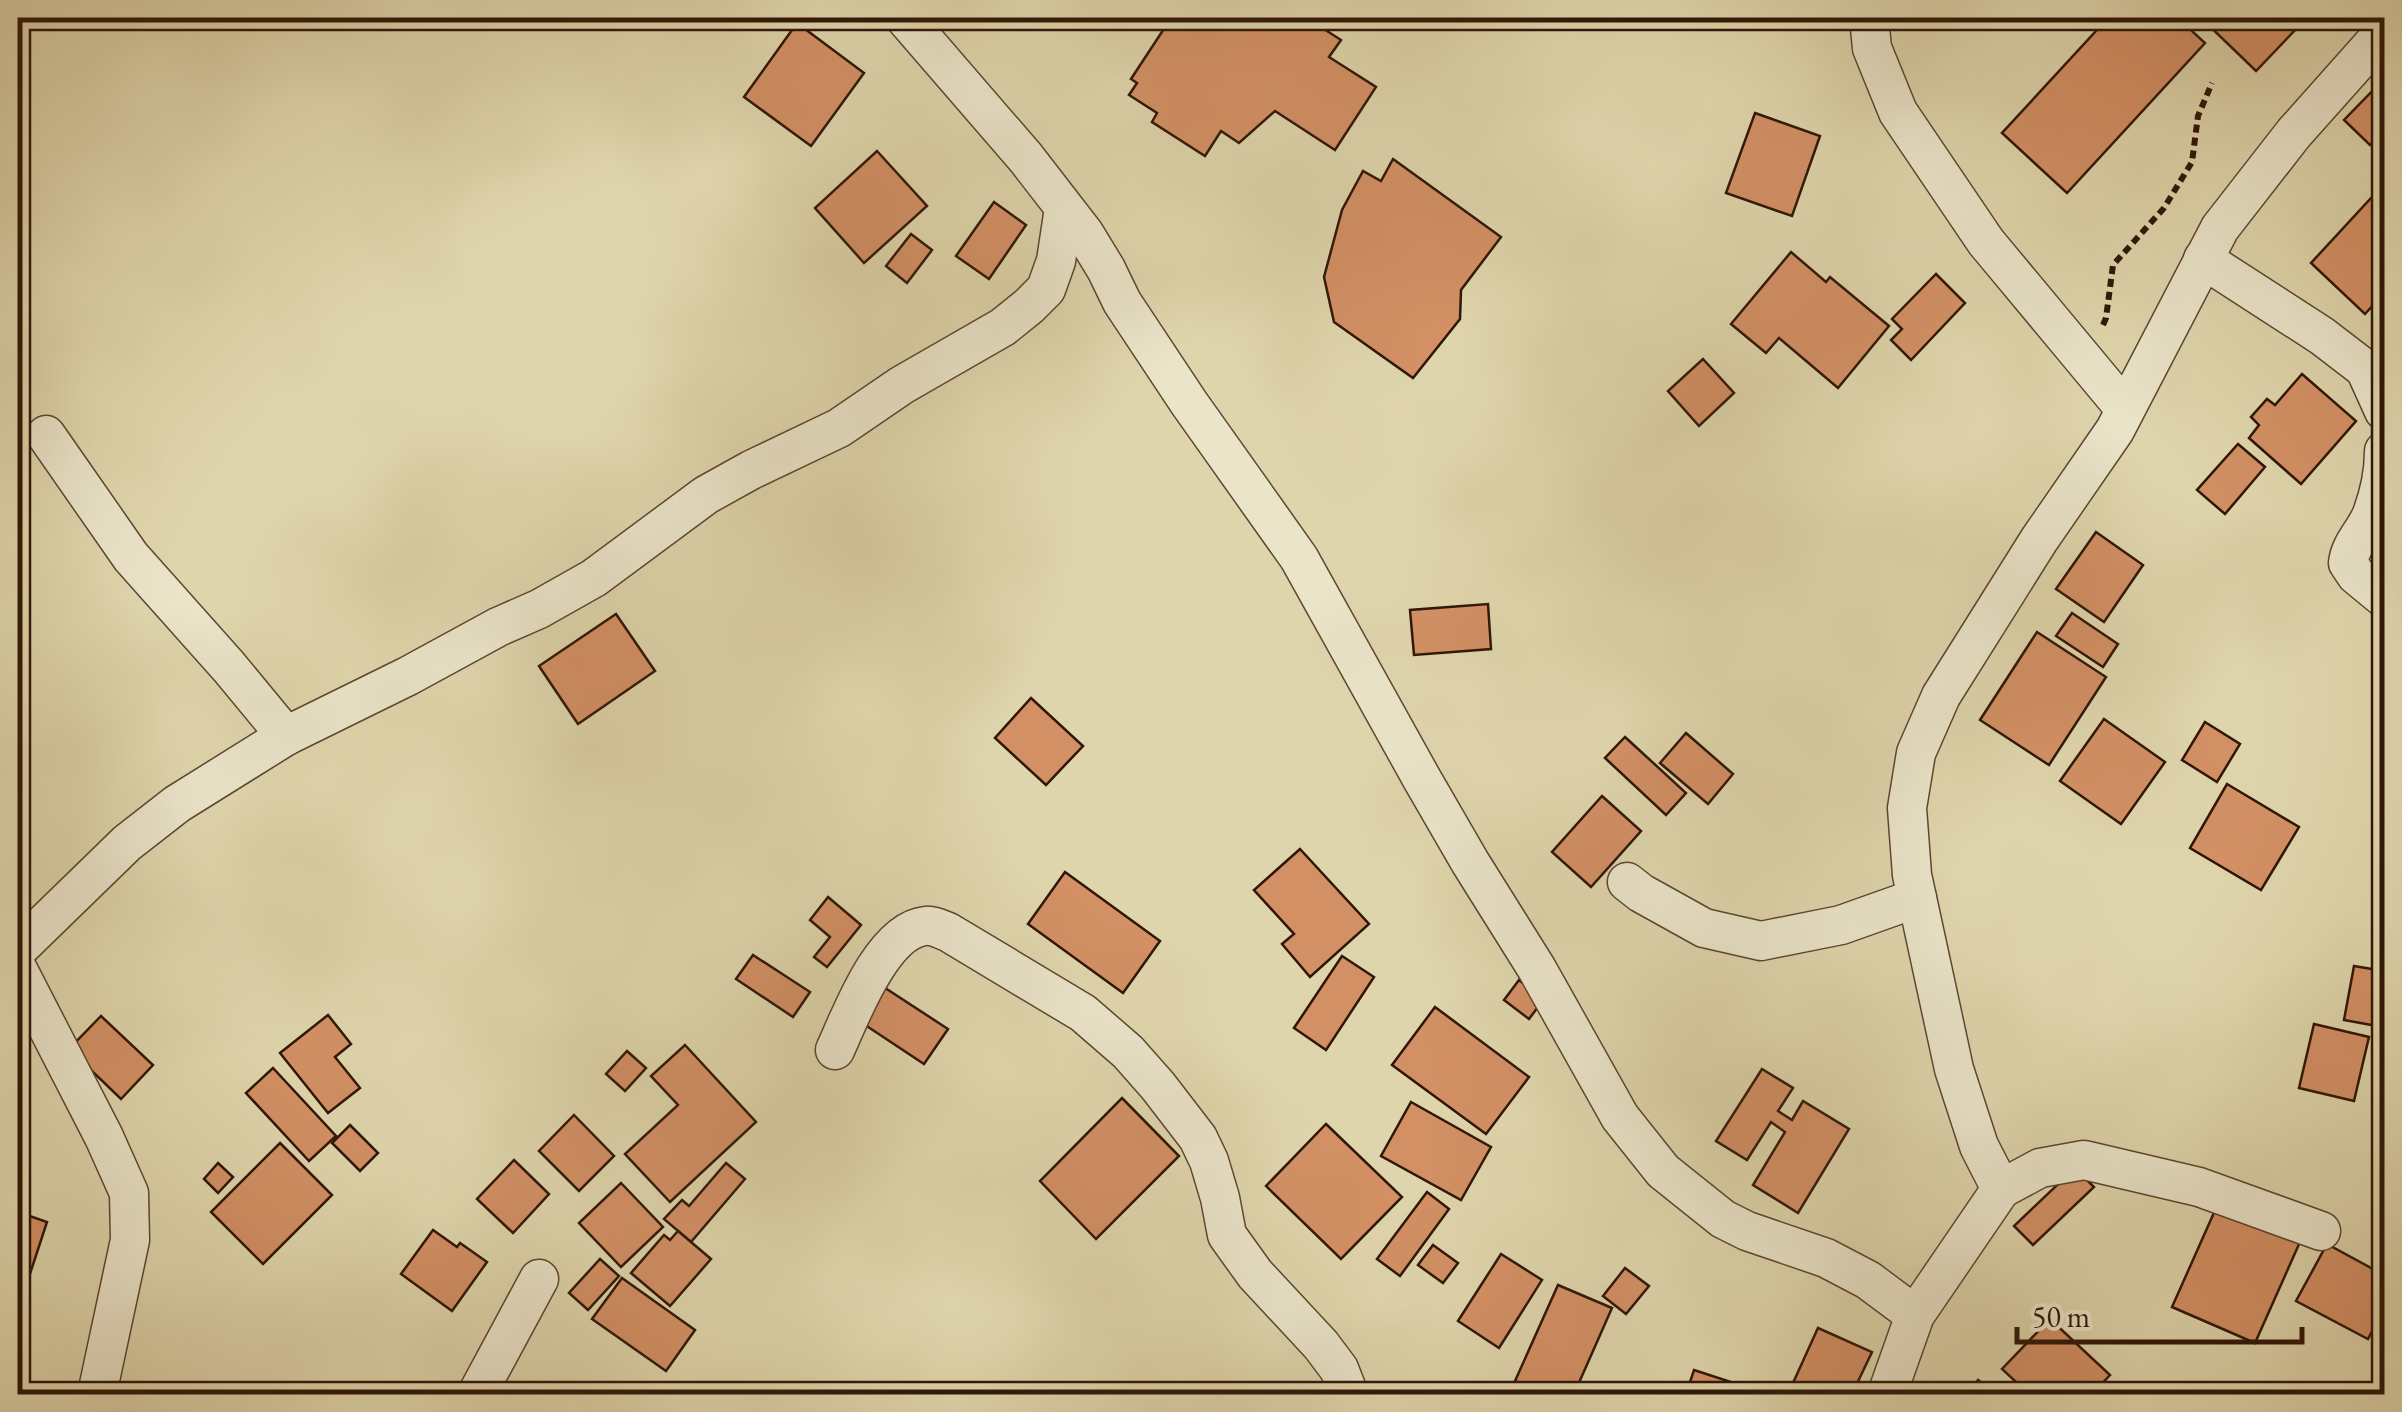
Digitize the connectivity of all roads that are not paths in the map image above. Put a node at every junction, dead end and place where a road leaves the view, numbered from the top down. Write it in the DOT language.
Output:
graph roads {
  1 [pos="904,18"];
  2 [pos="1869,18"];
  3 [pos="2384,32"];
  4 [pos="1064,208"];
  5 [pos="2203,259"];
  6 [pos="2125,409"];
  7 [pos="2384,412"];
  8 [pos="46,435"];
  9 [pos="2384,451"];
  10 [pos="2384,598"];
  11 [pos="286,736"];
  12 [pos="1627,882"];
  13 [pos="1917,898"];
  14 [pos="18,949"];
  15 [pos="18,970"];
  16 [pos="835,1050"];
  17 [pos="2001,1189"];
  18 [pos="2321,1231"];
  19 [pos="539,1280"];
  20 [pos="1915,1316"];
  21 [pos="1341,1381"];
  22 [pos="97,1394"];
  23 [pos="477,1394"];
  24 [pos="1367,1394"];
  25 [pos="1887,1394"];
  1 -- 4 [label="street"];
  2 -- 6 [label="street"];
  3 -- 5 [label="street"];
  4 -- 11 [label="street"];
  4 -- 20 [label="street"];
  5 -- 6 [label="street"];
  5 -- 7 [label="street"];
  6 -- 13 [label="street"];
  8 -- 11 [label="street"];
  9 -- 10 [label="street"];
  11 -- 14 [label="street"];
  12 -- 13 [label="street"];
  13 -- 17 [label="street"];
  15 -- 22 [label="street"];
  16 -- 21 [label="street"];
  17 -- 18 [label="street"];
  17 -- 20 [label="street"];
  19 -- 23 [label="street"];
  20 -- 25 [label="street"];
  21 -- 24 [label="street"];
}
